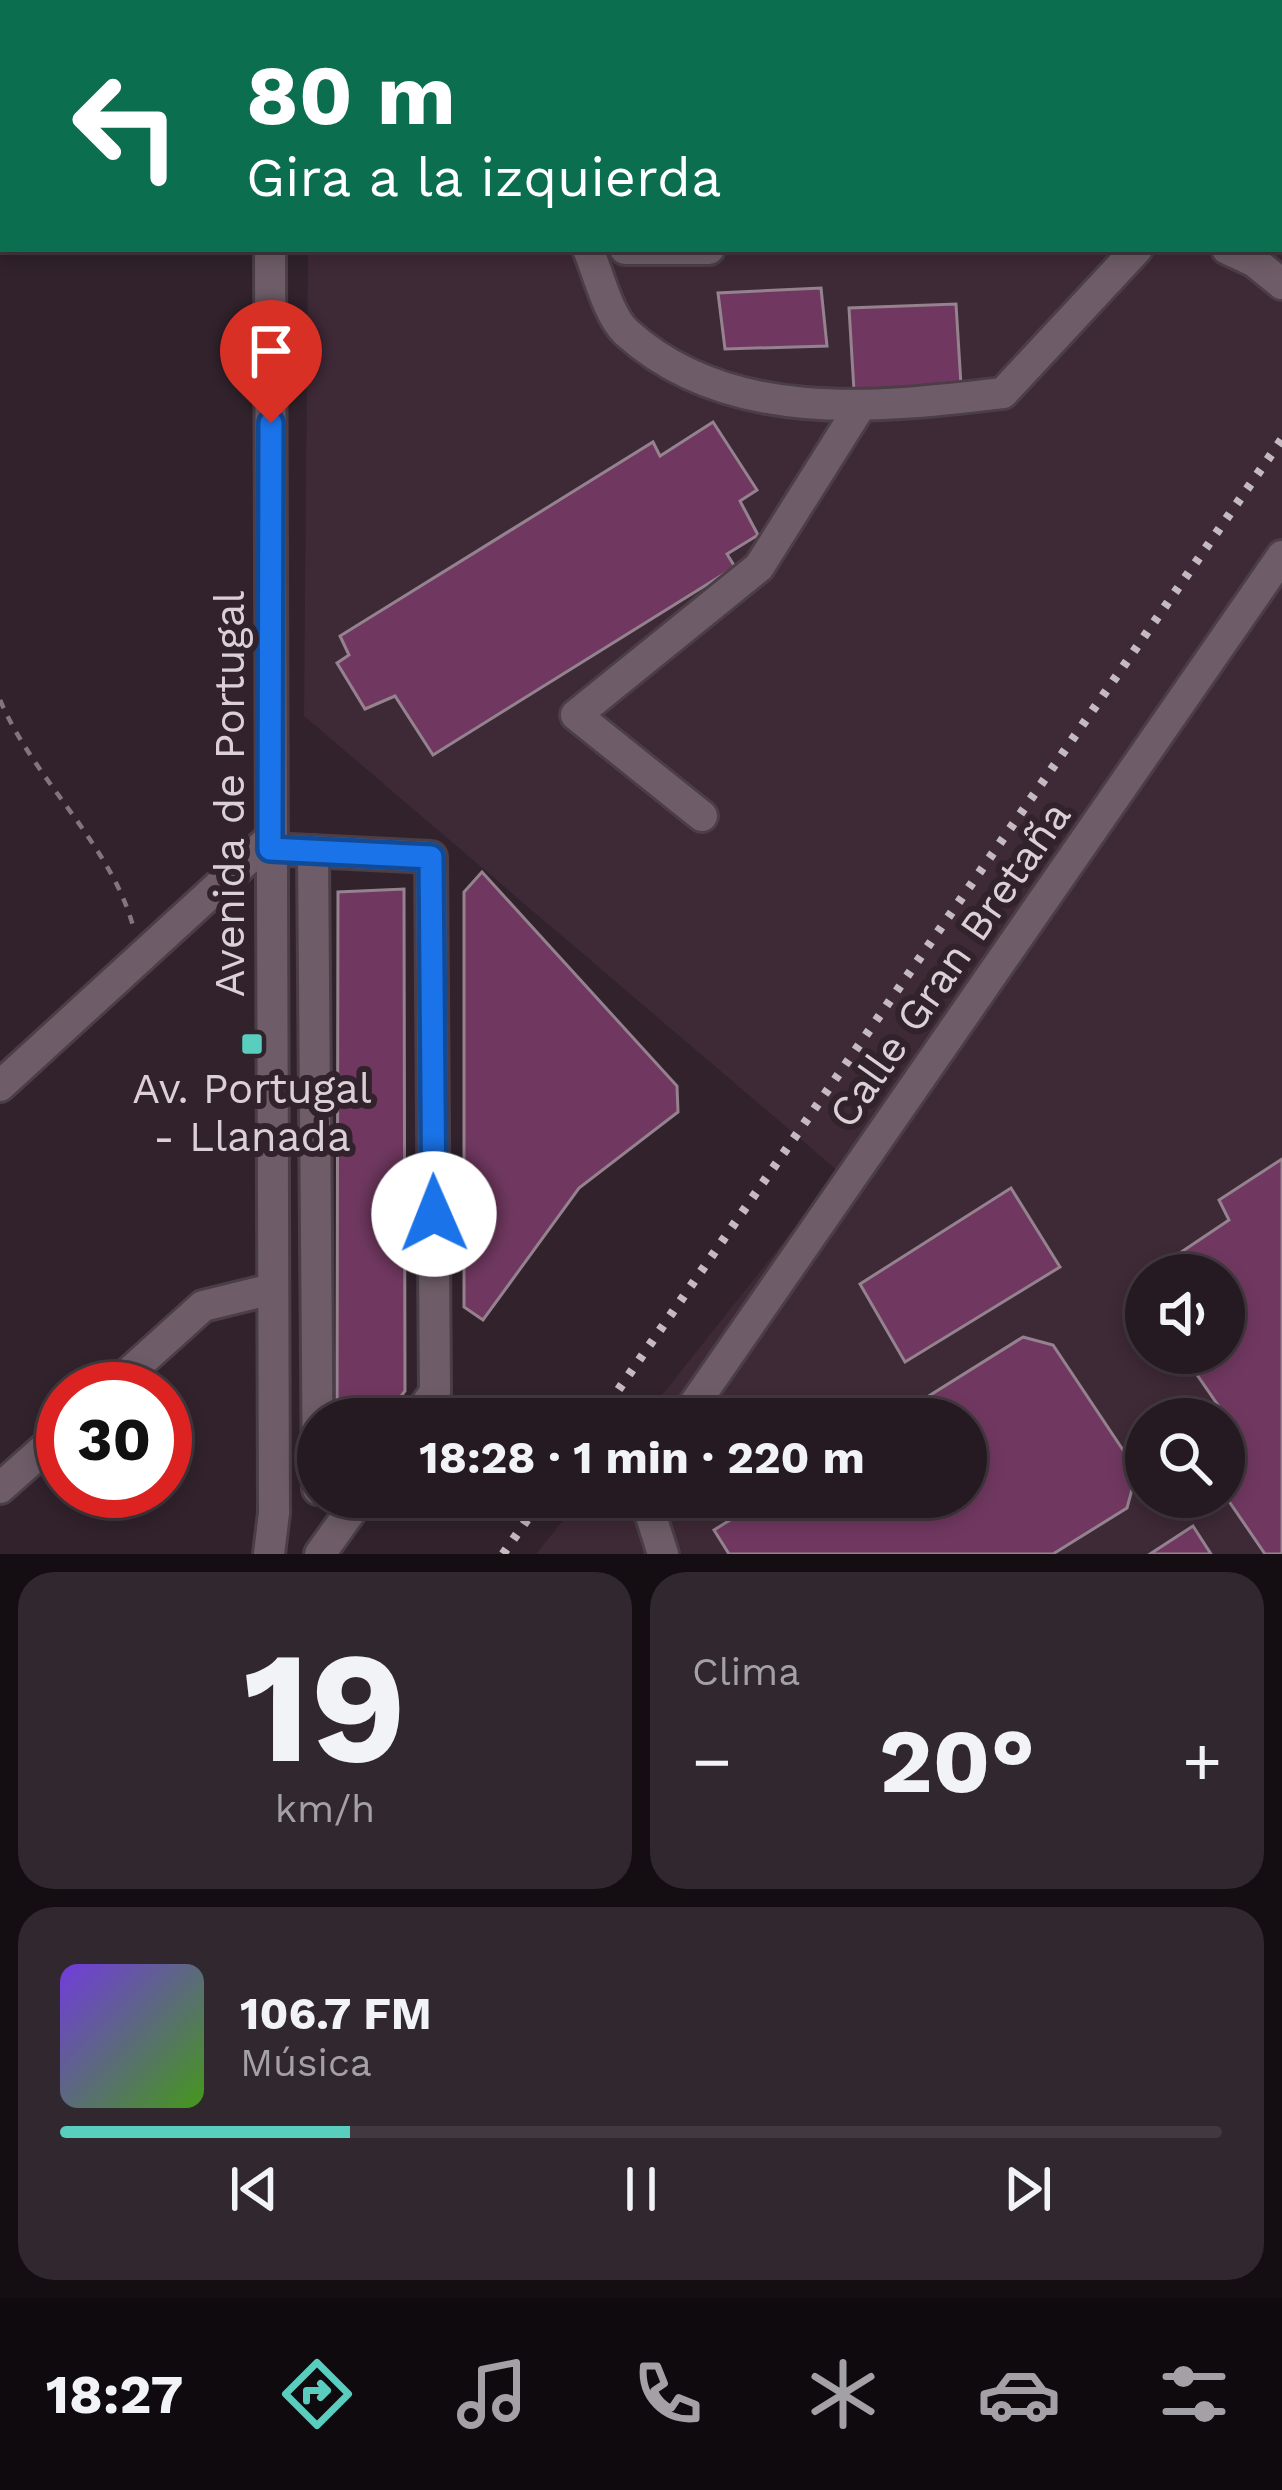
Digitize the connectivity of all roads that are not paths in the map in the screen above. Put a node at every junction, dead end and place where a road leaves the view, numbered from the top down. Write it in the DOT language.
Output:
graph roads {
  1 [pos="270,252"];
  2 [pos="288,252"];
  3 [pos="589,252"];
  4 [pos="1134,252"];
  5 [pos="1234,252"];
  6 [pos="271,284"];
  7 [pos="1282,284"];
  8 [pos="862,405"];
  9 [pos="1282,556"];
  10 [pos="702,816"];
  11 [pos="270,844"];
  12 [pos="314,851"];
  13 [pos="0,1086"];
  14 [pos="272,1289"];
  15 [pos="141,1362"];
  16 [pos="317,1398"];
  17 [pos="431,1398"];
  18 [pos="699,1398"];
  19 [pos="36,1456"];
  20 [pos="0,1488"];
  21 [pos="318,1518"];
  22 [pos="346,1518"];
  23 [pos="649,1518"];
  24 [pos="269,1554"];
  25 [pos="319,1554"];
  26 [pos="663,1554"];
  1 -- 6 [label="street, Avenida de Portugal"];
  2 -- 6 [label="street"];
  3 -- 8 [label="street"];
  4 -- 8 [label="street"];
  5 -- 7 [label="street"];
  6 -- 11 [label="street, Avenida de Portugal"];
  8 -- 10 [label="street"];
  9 -- 18 [label="street, Calle Gran Bretaña"];
  11 -- 12 [label="street"];
  11 -- 13 [label="street"];
  11 -- 14 [label="street, Avenida de Portugal"];
  12 -- 16 [label="street"];
  12 -- 17 [label="street"];
  14 -- 15 [label="street"];
  14 -- 24 [label="street, Avenida de Portugal"];
  19 -- 20 [label="street"];
  21 -- 25 [label="street"];
  22 -- 25 [label="street"];
  23 -- 26 [label="street"];
}
